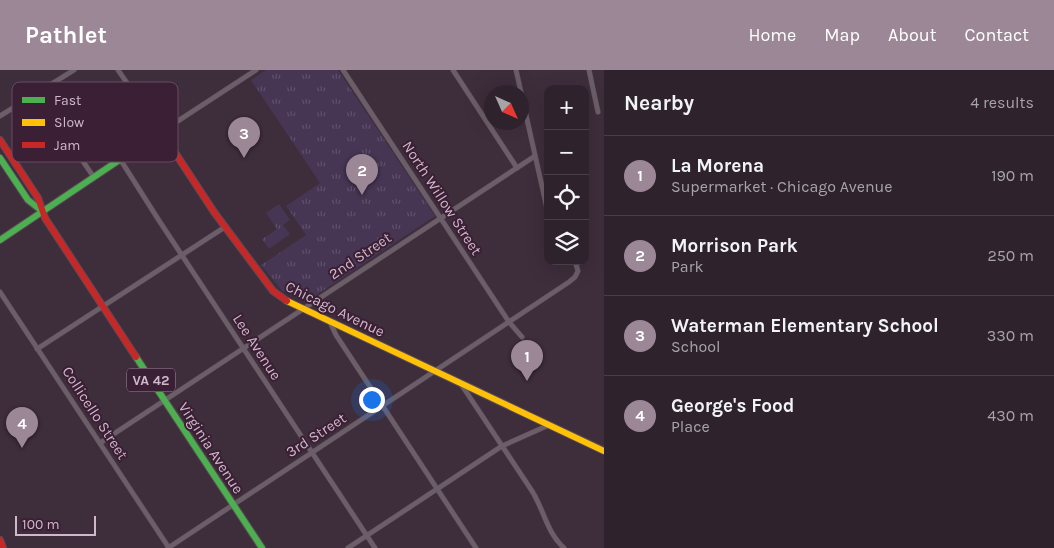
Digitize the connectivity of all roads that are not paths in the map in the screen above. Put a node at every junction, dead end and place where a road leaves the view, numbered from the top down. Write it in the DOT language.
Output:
graph roads {
  1 [pos="74,70"];
  2 [pos="118,70"];
  3 [pos="256,70"];
  4 [pos="343,70"];
  5 [pos="453,70"];
  6 [pos="516,70"];
  7 [pos="589,70"];
  8 [pos="56,82"];
  9 [pos="126,82"];
  10 [pos="519,85"];
  11 [pos="12,109"];
  12 [pos="598,112"];
  13 [pos="0,116"];
  14 [pos="178,121"];
  15 [pos="529,129"];
  16 [pos="0,140"];
  17 [pos="535,156"];
  18 [pos="11,157"];
  19 [pos="178,157"];
  20 [pos="0,158"];
  21 [pos="14,162"];
  22 [pos="83,162"];
  23 [pos="115,162"];
  24 [pos="122,162"];
  25 [pos="517,168"];
  26 [pos="93,176"];
  27 [pos="544,198"];
  28 [pos="42,212"];
  29 [pos="440,218"];
  30 [pos="225,227"];
  31 [pos="0,240"];
  32 [pos="182,255"];
  33 [pos="577,265"];
  34 [pos="0,292"];
  35 [pos="103,306"];
  36 [pos="303,310"];
  37 [pos="330,322"];
  38 [pos="508,322"];
  39 [pos="522,338"];
  40 [pos="242,348"];
  41 [pos="38,349"];
  42 [pos="435,371"];
  43 [pos="460,383"];
  44 [pos="164,400"];
  45 [pos="383,406"];
  46 [pos="549,425"];
  47 [pos="100,443"];
  48 [pos="502,446"];
  49 [pos="604,452"];
  50 [pos="312,453"];
  51 [pos="438,489"];
  52 [pos="233,504"];
  53 [pos="367,536"];
  54 [pos="0,540"];
  55 [pos="3,548"];
  56 [pos="168,548"];
  57 [pos="262,548"];
  58 [pos="348,548"];
  59 [pos="375,548"];
  60 [pos="476,548"];
  61 [pos="564,548"];
  1 -- 8 [label="street"];
  2 -- 9 [label="street, Chicago Avenue"];
  3 -- 14 [label="street"];
  4 -- 29 [label="street, North Willow Street"];
  5 -- 25 [label="street"];
  6 -- 10 [label="street"];
  7 -- 12 [label="street"];
  11 -- 13 [label="street"];
  15 -- 17 [label="street"];
  16 -- 18 [label="street, VA 42"];
  17 -- 25 [label="street, 2nd Street"];
  17 -- 27 [label="street"];
  19 -- 30 [label="street, Chicago Avenue"];
  20 -- 28 [label="street, VA 42"];
  21 -- 28 [label="street, VA 42"];
  22 -- 26 [label="street"];
  23 -- 26 [label="street"];
  24 -- 32 [label="street, Lee Avenue"];
  25 -- 29 [label="street, 2nd Street"];
  26 -- 28 [label="street"];
  28 -- 31 [label="street"];
  28 -- 35 [label="street, Virginia Avenue / VA 42"];
  29 -- 36 [label="street, 2nd Street"];
  29 -- 38 [label="street, North Willow Street"];
  30 -- 32 [label="street"];
  30 -- 36 [label="street, Chicago Avenue"];
  32 -- 35 [label="street"];
  32 -- 40 [label="street, Lee Avenue"];
  33 -- 38 [label="street, 3rd Street"];
  34 -- 41 [label="street, Collicello Street"];
  35 -- 41 [label="street"];
  35 -- 44 [label="street, Virginia Avenue / VA 42"];
  36 -- 37 [label="street, Chicago Avenue"];
  36 -- 40 [label="street, 2nd Street"];
  37 -- 42 [label="street, Chicago Avenue"];
  37 -- 45 [label="street"];
  38 -- 39 [label="street, North Willow Street"];
  38 -- 42 [label="street, 3rd Street"];
  40 -- 44 [label="street, 2nd Street"];
  40 -- 50 [label="street, Lee Avenue"];
  41 -- 47 [label="street, Collicello Street"];
  42 -- 43 [label="street, Chicago Avenue"];
  42 -- 45 [label="street, 3rd Street"];
  43 -- 46 [label="street, Chicago Avenue"];
  43 -- 48 [label="street"];
  44 -- 47 [label="street, 2nd Street"];
  44 -- 52 [label="street, Virginia Avenue / VA 42"];
  45 -- 50 [label="street, 3rd Street"];
  45 -- 51 [label="street"];
  46 -- 48 [label="street"];
  46 -- 49 [label="street, Chicago Avenue"];
  47 -- 56 [label="street, Collicello Street"];
  48 -- 51 [label="street"];
  48 -- 61 [label="street"];
  50 -- 52 [label="street, 3rd Street"];
  50 -- 53 [label="street, Lee Avenue"];
  51 -- 53 [label="street"];
  51 -- 60 [label="street"];
  52 -- 56 [label="street, 3rd Street"];
  52 -- 57 [label="street, Virginia Avenue / VA 42"];
  53 -- 58 [label="street"];
  53 -- 59 [label="street, Lee Avenue"];
  54 -- 55 [label="street"];
}
